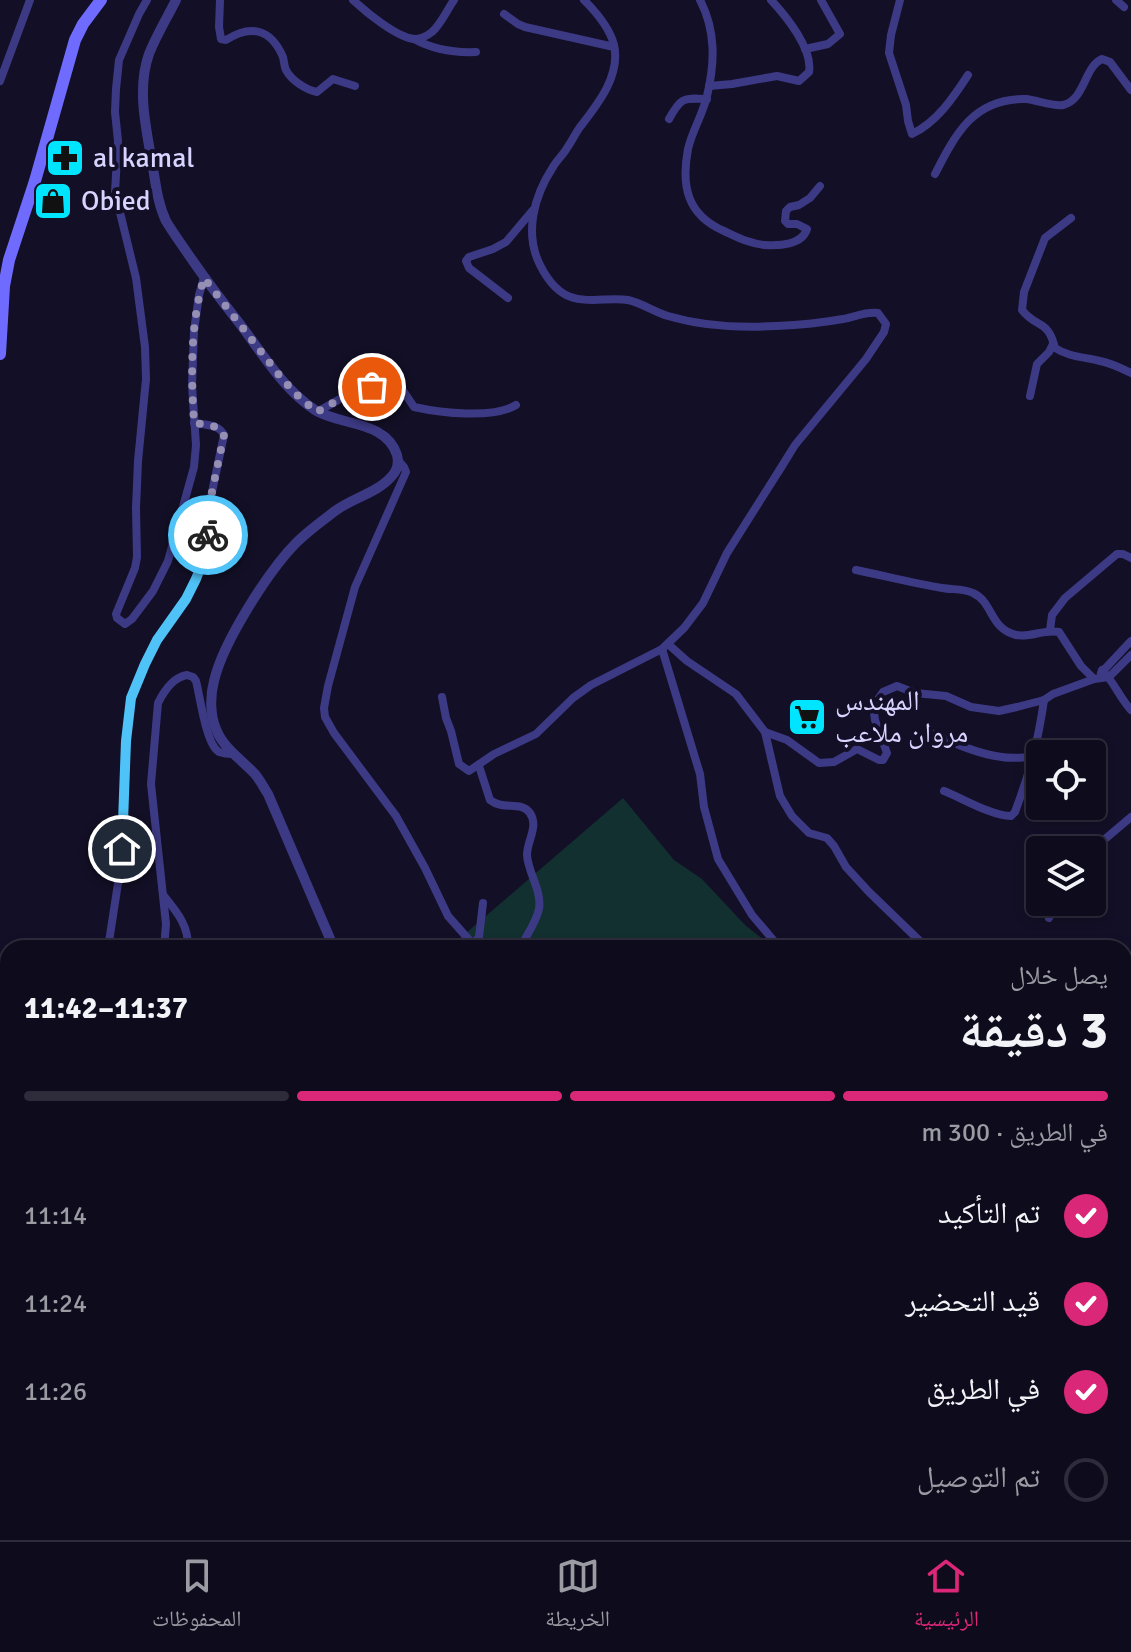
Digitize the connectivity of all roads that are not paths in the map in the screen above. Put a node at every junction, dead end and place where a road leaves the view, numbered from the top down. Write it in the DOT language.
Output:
graph roads {
  1 [pos="30,0"];
  2 [pos="101,0"];
  3 [pos="147,0"];
  4 [pos="176,0"];
  5 [pos="220,0"];
  6 [pos="353,0"];
  7 [pos="371,0"];
  8 [pos="454,0"];
  9 [pos="584,0"];
  10 [pos="700,0"];
  11 [pos="771,0"];
  12 [pos="821,0"];
  13 [pos="900,0"];
  14 [pos="1116,0"];
  15 [pos="1124,7"];
  16 [pos="363,8"];
  17 [pos="504,14"];
  18 [pos="413,39"];
  19 [pos="614,47"];
  20 [pos="805,49"];
  21 [pos="476,52"];
  22 [pos="968,75"];
  23 [pos="0,81"];
  24 [pos="355,86"];
  25 [pos="709,86"];
  26 [pos="1131,90"];
  27 [pos="707,99"];
  28 [pos="669,119"];
  29 [pos="935,174"];
  30 [pos="820,186"];
  31 [pos="536,207"];
  32 [pos="1071,218"];
  33 [pos="204,278"];
  34 [pos="508,298"];
  35 [pos="1054,343"];
  36 [pos="0,354"];
  37 [pos="1131,373"];
  38 [pos="1030,396"];
  39 [pos="516,405"];
  40 [pos="317,412"];
  41 [pos="194,423"];
  42 [pos="398,460"];
  43 [pos="1131,558"];
  44 [pos="856,570"];
  45 [pos="1050,630"];
  46 [pos="1131,641"];
  47 [pos="665,646"];
  48 [pos="1131,655"];
  49 [pos="1101,676"];
  50 [pos="442,697"];
  51 [pos="1044,700"];
  52 [pos="1131,710"];
  53 [pos="765,732"];
  54 [pos="934,734"];
  55 [pos="1038,740"];
  56 [pos="233,754"];
  57 [pos="1026,757"];
  58 [pos="479,766"];
  59 [pos="1026,781"];
  60 [pos="944,791"];
  61 [pos="1131,817"];
  62 [pos="1106,838"];
  63 [pos="162,894"];
  64 [pos="483,903"];
  65 [pos="109,940"];
  66 [pos="165,940"];
  67 [pos="188,940"];
  68 [pos="331,940"];
  69 [pos="469,940"];
  70 [pos="478,940"];
  71 [pos="525,940"];
  72 [pos="773,940"];
  73 [pos="919,940"];
  1 -- 23 [label="street"];
  2 -- 36 [label="main road"];
  3 -- 41 [label="street"];
  4 -- 33 [label="street"];
  5 -- 24 [label="street"];
  6 -- 16 [label="street"];
  7 -- 16 [label="street"];
  8 -- 18 [label="street"];
  9 -- 19 [label="street"];
  10 -- 25 [label="street"];
  11 -- 20 [label="street"];
  12 -- 20 [label="street"];
  13 -- 22 [label="street"];
  14 -- 15 [label="street"];
  16 -- 18 [label="street"];
  17 -- 19 [label="street"];
  18 -- 21 [label="street"];
  19 -- 31 [label="street"];
  20 -- 25 [label="street"];
  25 -- 27 [label="street"];
  26 -- 29 [label="street"];
  27 -- 28 [label="street"];
  27 -- 30 [label="street"];
  31 -- 34 [label="street"];
  31 -- 47 [label="street"];
  32 -- 35 [label="street"];
  33 -- 40 [label="street"];
  33 -- 41 [label="street"];
  35 -- 37 [label="street"];
  35 -- 38 [label="street"];
  39 -- 40 [label="street"];
  40 -- 42 [label="street"];
  41 -- 65 [label="street"];
  42 -- 56 [label="street"];
  42 -- 69 [label="street"];
  43 -- 45 [label="street"];
  44 -- 45 [label="street"];
  45 -- 49 [label="street"];
  46 -- 49 [label="street"];
  47 -- 53 [label="street"];
  47 -- 58 [label="street"];
  47 -- 72 [label="street"];
  48 -- 49 [label="street"];
  49 -- 51 [label="street"];
  49 -- 52 [label="street"];
  50 -- 58 [label="street"];
  51 -- 53 [label="street"];
  51 -- 55 [label="street"];
  53 -- 73 [label="street"];
  54 -- 57 [label="street"];
  56 -- 63 [label="street"];
  56 -- 68 [label="street"];
  58 -- 71 [label="street"];
  59 -- 60 [label="street"];
  61 -- 62 [label="street"];
  63 -- 66 [label="street"];
  63 -- 67 [label="street"];
  64 -- 70 [label="street"];
}
